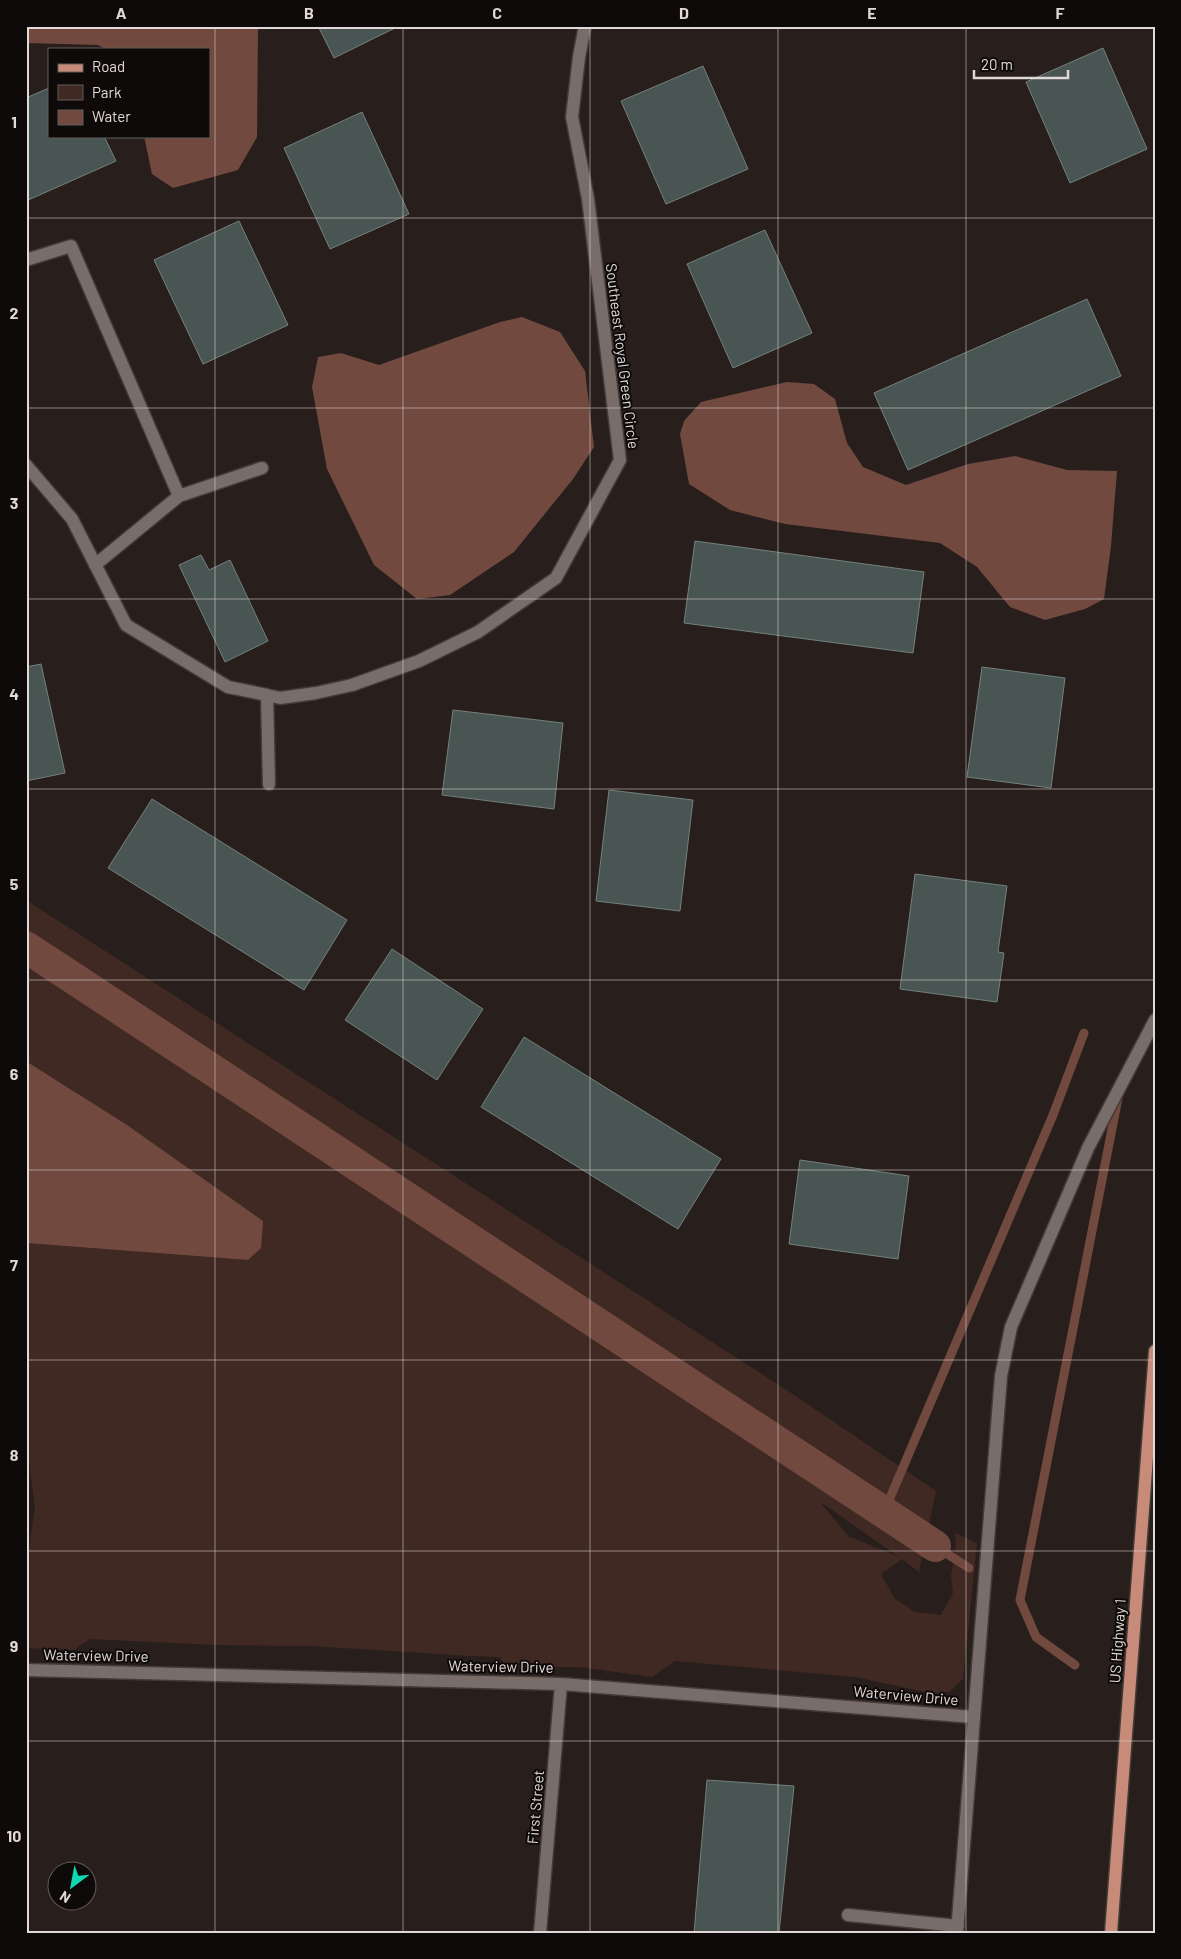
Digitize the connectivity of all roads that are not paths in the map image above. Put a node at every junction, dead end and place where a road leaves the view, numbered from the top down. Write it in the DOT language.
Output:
graph roads {
  1 [pos="585,26"];
  2 [pos="26,260"];
  3 [pos="26,465"];
  4 [pos="262,468"];
  5 [pos="179,496"];
  6 [pos="95,565"];
  7 [pos="267,695"];
  8 [pos="269,784"];
  9 [pos="1155,1020"];
  10 [pos="1155,1351"];
  11 [pos="26,1670"];
  12 [pos="561,1684"];
  13 [pos="973,1717"];
  14 [pos="848,1915"];
  15 [pos="958,1929"];
  16 [pos="540,1933"];
  17 [pos="1111,1933"];
  1 -- 7 [label="street, Southeast Royal Green Circle"];
  2 -- 5 [label="street"];
  3 -- 6 [label="street, Southeast Royal Green Circle"];
  4 -- 5 [label="street"];
  5 -- 6 [label="street"];
  6 -- 7 [label="street, Southeast Royal Green Circle"];
  7 -- 8 [label="street"];
  9 -- 13 [label="street"];
  10 -- 17 [label="main road, US Highway 1"];
  11 -- 12 [label="street, Waterview Drive"];
  12 -- 13 [label="street, Waterview Drive"];
  12 -- 16 [label="street, First Street"];
  13 -- 15 [label="street"];
  14 -- 15 [label="street"];
}
